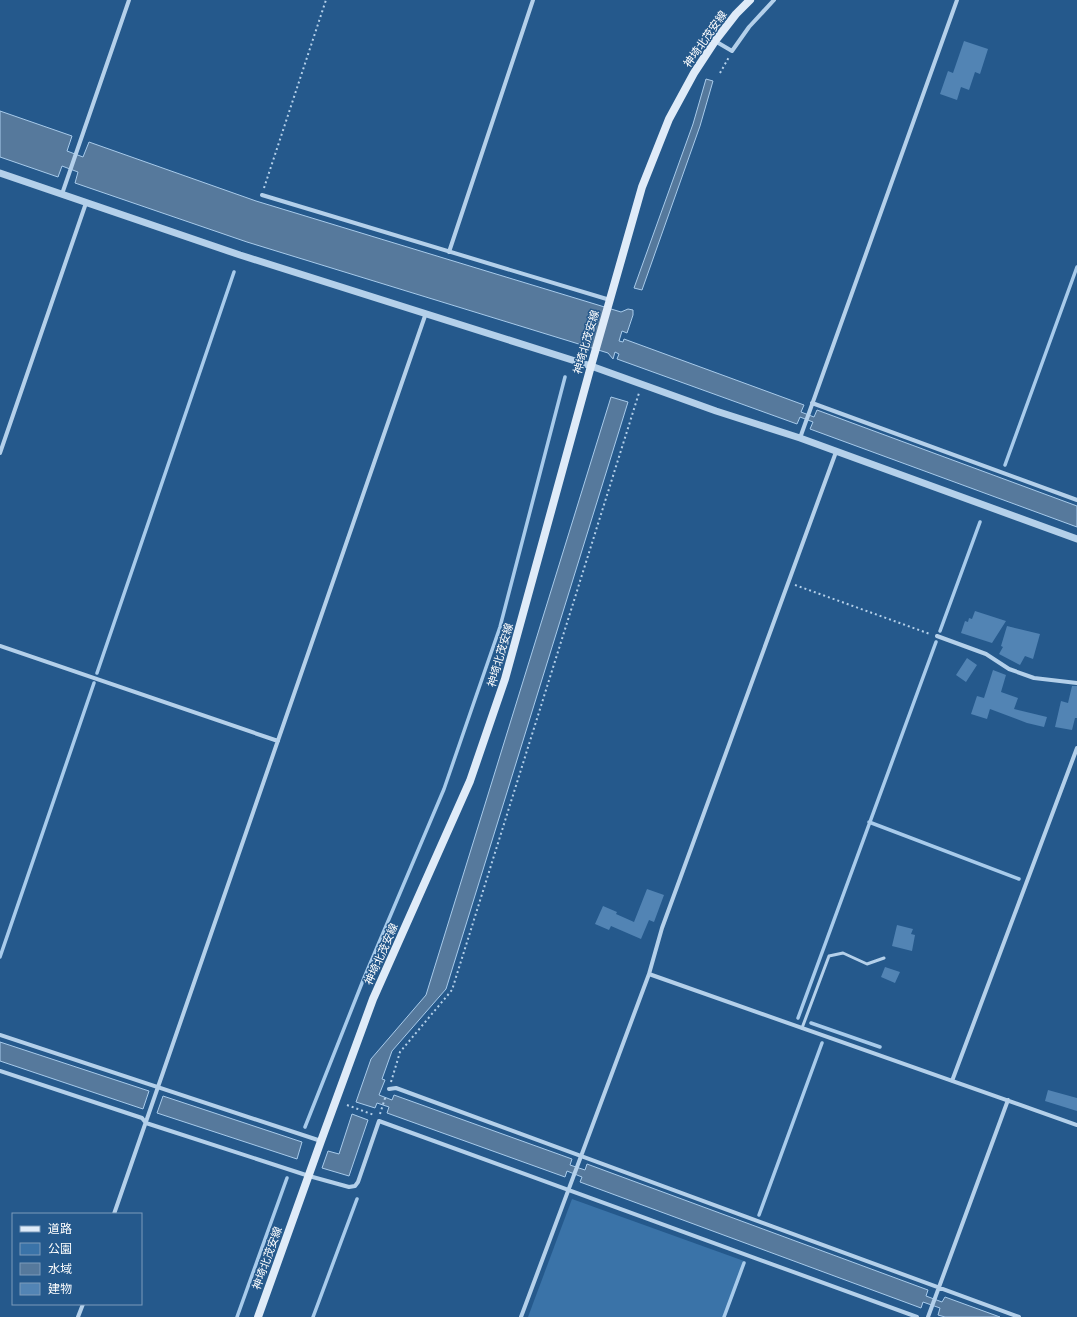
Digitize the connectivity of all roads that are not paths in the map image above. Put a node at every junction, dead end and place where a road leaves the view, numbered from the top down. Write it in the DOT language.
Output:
graph roads {
  1 [pos="129,0"];
  2 [pos="532,0"];
  3 [pos="750,0"];
  4 [pos="774,0"];
  5 [pos="957,0"];
  6 [pos="715,41"];
  7 [pos="0,173"];
  8 [pos="61,195"];
  9 [pos="262,195"];
  10 [pos="86,203"];
  11 [pos="449,252"];
  12 [pos="610,300"];
  13 [pos="426,314"];
  14 [pos="591,366"];
  15 [pos="812,403"];
  16 [pos="800,438"];
  17 [pos="836,452"];
  18 [pos="0,453"];
  19 [pos="1077,500"];
  20 [pos="1077,539"];
  21 [pos="936,636"];
  22 [pos="0,646"];
  23 [pos="1077,683"];
  24 [pos="278,740"];
  25 [pos="1077,748"];
  26 [pos="884,958"];
  27 [pos="649,974"];
  28 [pos="802,1028"];
  29 [pos="0,1035"];
  30 [pos="0,1071"];
  31 [pos="952,1081"];
  32 [pos="158,1086"];
  33 [pos="389,1089"];
  34 [pos="1008,1100"];
  35 [pos="146,1123"];
  36 [pos="1077,1125"];
  37 [pos="321,1141"];
  38 [pos="581,1156"];
  39 [pos="309,1176"];
  40 [pos="568,1190"];
  41 [pos="114,1213"];
  42 [pos="939,1288"];
  43 [pos="83,1305"];
  44 [pos="78,1317"];
  45 [pos="258,1317"];
  46 [pos="521,1317"];
  47 [pos="917,1317"];
  48 [pos="928,1317"];
  49 [pos="1018,1317"];
  1 -- 8 [label="street"];
  2 -- 11 [label="street"];
  3 -- 6 [label="main road, 神埼北茂安線"];
  4 -- 6 [label="street"];
  5 -- 15 [label="street"];
  6 -- 12 [label="main road, 神埼北茂安線"];
  7 -- 8 [label="street"];
  8 -- 10 [label="street"];
  9 -- 11 [label="street"];
  10 -- 13 [label="street"];
  10 -- 18 [label="street"];
  11 -- 12 [label="street"];
  12 -- 14 [label="main road, 神埼北茂安線"];
  13 -- 14 [label="street"];
  13 -- 24 [label="street"];
  14 -- 16 [label="street"];
  14 -- 37 [label="main road, 神埼北茂安線"];
  15 -- 16 [label="street"];
  15 -- 19 [label="street"];
  16 -- 17 [label="street"];
  17 -- 20 [label="street"];
  17 -- 27 [label="street"];
  21 -- 23 [label="street"];
  22 -- 24 [label="street"];
  24 -- 32 [label="street"];
  25 -- 31 [label="street"];
  26 -- 28 [label="lane"];
  27 -- 28 [label="street"];
  27 -- 38 [label="street"];
  28 -- 31 [label="street"];
  29 -- 32 [label="street"];
  30 -- 35 [label="street"];
  31 -- 34 [label="street"];
  32 -- 35 [label="street"];
  32 -- 37 [label="street"];
  33 -- 38 [label="street"];
  34 -- 36 [label="street"];
  34 -- 42 [label="street"];
  35 -- 39 [label="street"];
  35 -- 41 [label="street"];
  37 -- 39 [label="main road, 神埼北茂安線"];
  38 -- 40 [label="street"];
  38 -- 42 [label="street"];
  39 -- 40 [label="street"];
  39 -- 45 [label="main road, 神埼北茂安線"];
  40 -- 46 [label="street"];
  40 -- 47 [label="street"];
  42 -- 48 [label="street"];
  42 -- 49 [label="street"];
  43 -- 44 [label="street"];
}
